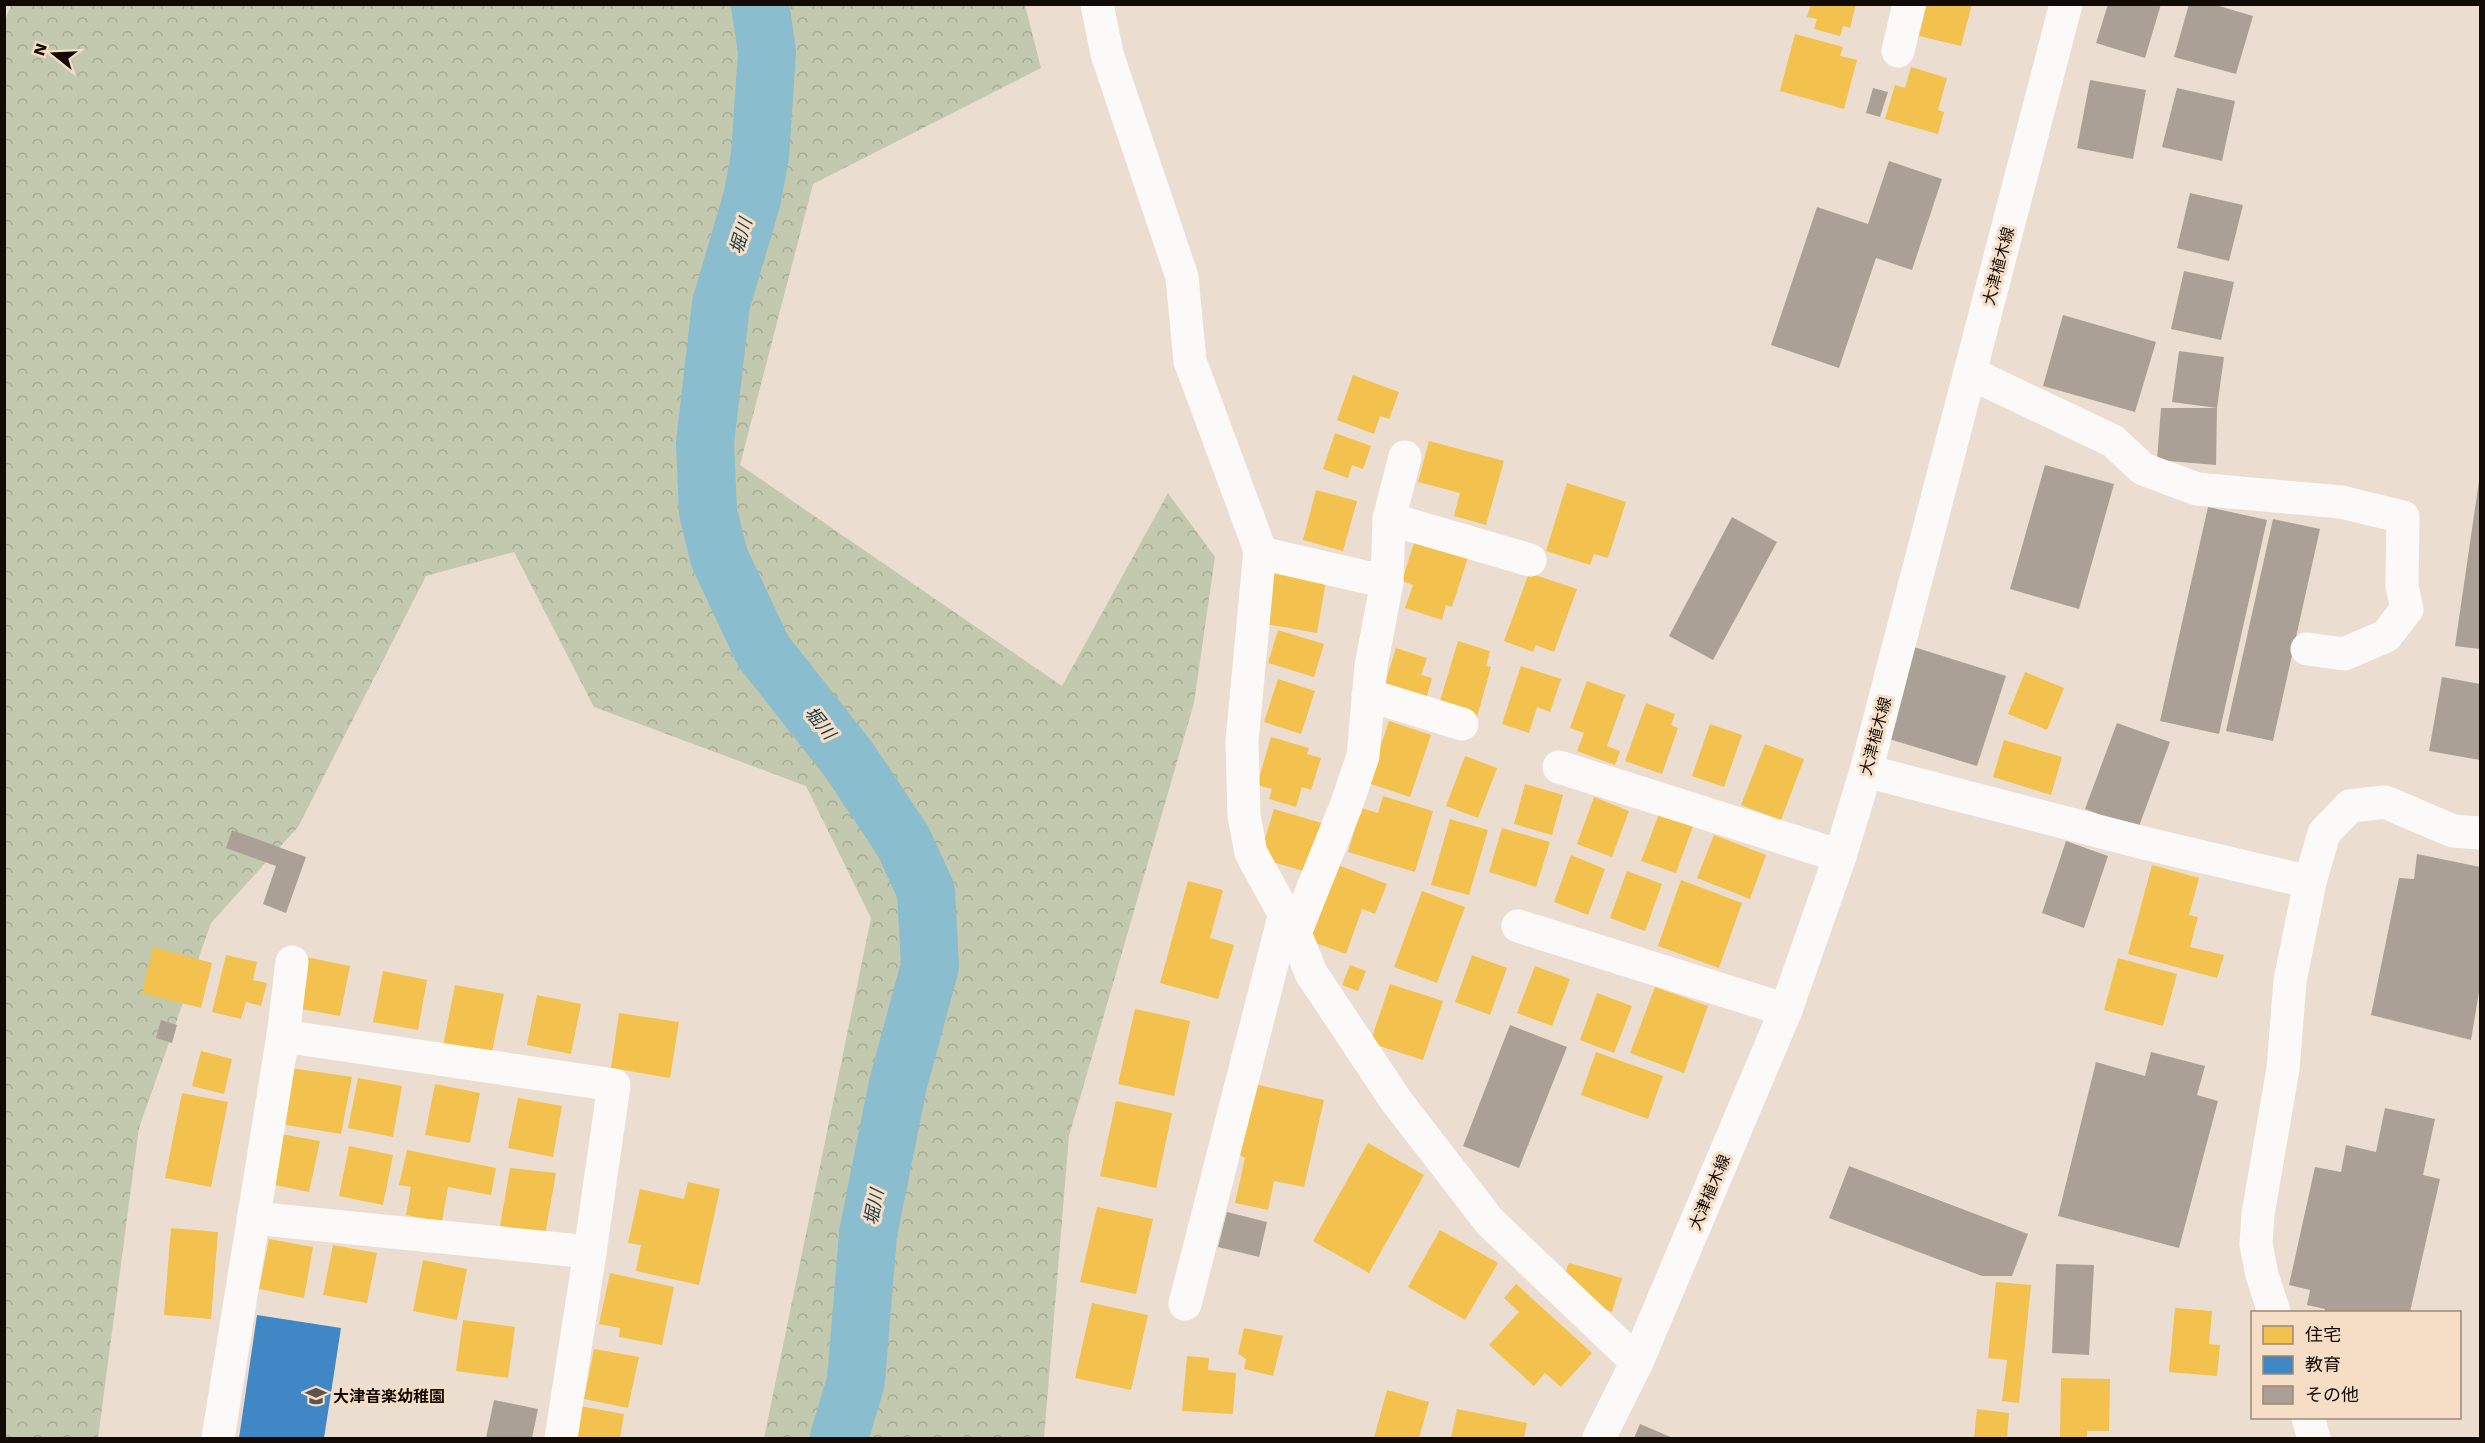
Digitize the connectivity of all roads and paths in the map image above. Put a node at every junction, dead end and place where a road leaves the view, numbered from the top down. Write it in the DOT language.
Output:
graph roads {
  1 [pos="1097,4"];
  2 [pos="1910,4"];
  3 [pos="2066,4"];
  4 [pos="1898,51"];
  5 [pos="1970,373"];
  6 [pos="1405,457"];
  7 [pos="1389,519"];
  8 [pos="1260,553"];
  9 [pos="1530,560"];
  10 [pos="1388,582"];
  11 [pos="2307,649"];
  12 [pos="1368,695"];
  13 [pos="1462,724"];
  14 [pos="1559,767"];
  15 [pos="1866,771"];
  16 [pos="2481,833"];
  17 [pos="1840,856"];
  18 [pos="2310,882"];
  19 [pos="1290,923"];
  20 [pos="1518,926"];
  21 [pos="292,962"];
  22 [pos="1786,1010"];
  23 [pos="283,1036"];
  24 [pos="254,1218"];
  25 [pos="590,1252"];
  26 [pos="1185,1304"];
  27 [pos="2274,1311"];
  28 [pos="1637,1362"];
  29 [pos="2307,1419"];
  30 [pos="218,1438"];
  31 [pos="561,1438"];
  32 [pos="1599,1438"];
  33 [pos="2314,1438"];
  1 -- 8 [label="street"];
  2 -- 4 [label="street"];
  3 -- 5 [label="street, 大津植木線"];
  5 -- 11 [label="street"];
  5 -- 15 [label="street, 大津植木線"];
  6 -- 7 [label="street"];
  7 -- 9 [label="street"];
  7 -- 10 [label="street"];
  8 -- 10 [label="street"];
  8 -- 19 [label="street"];
  10 -- 12 [label="street"];
  12 -- 13 [label="street"];
  12 -- 19 [label="street"];
  14 -- 17 [label="street"];
  15 -- 17 [label="street, 大津植木線"];
  15 -- 18 [label="street"];
  16 -- 18 [label="street"];
  17 -- 22 [label="street, 大津植木線"];
  18 -- 27 [label="street"];
  19 -- 26 [label="street"];
  19 -- 28 [label="street"];
  20 -- 22 [label="street"];
  21 -- 23 [label="street"];
  22 -- 28 [label="street, 大津植木線"];
  23 -- 24 [label="street"];
  23 -- 25 [label="street"];
  24 -- 25 [label="street"];
  24 -- 30 [label="street"];
  25 -- 31 [label="street"];
  28 -- 32 [label="street, 大津植木線"];
  29 -- 33 [label="street"];
}
